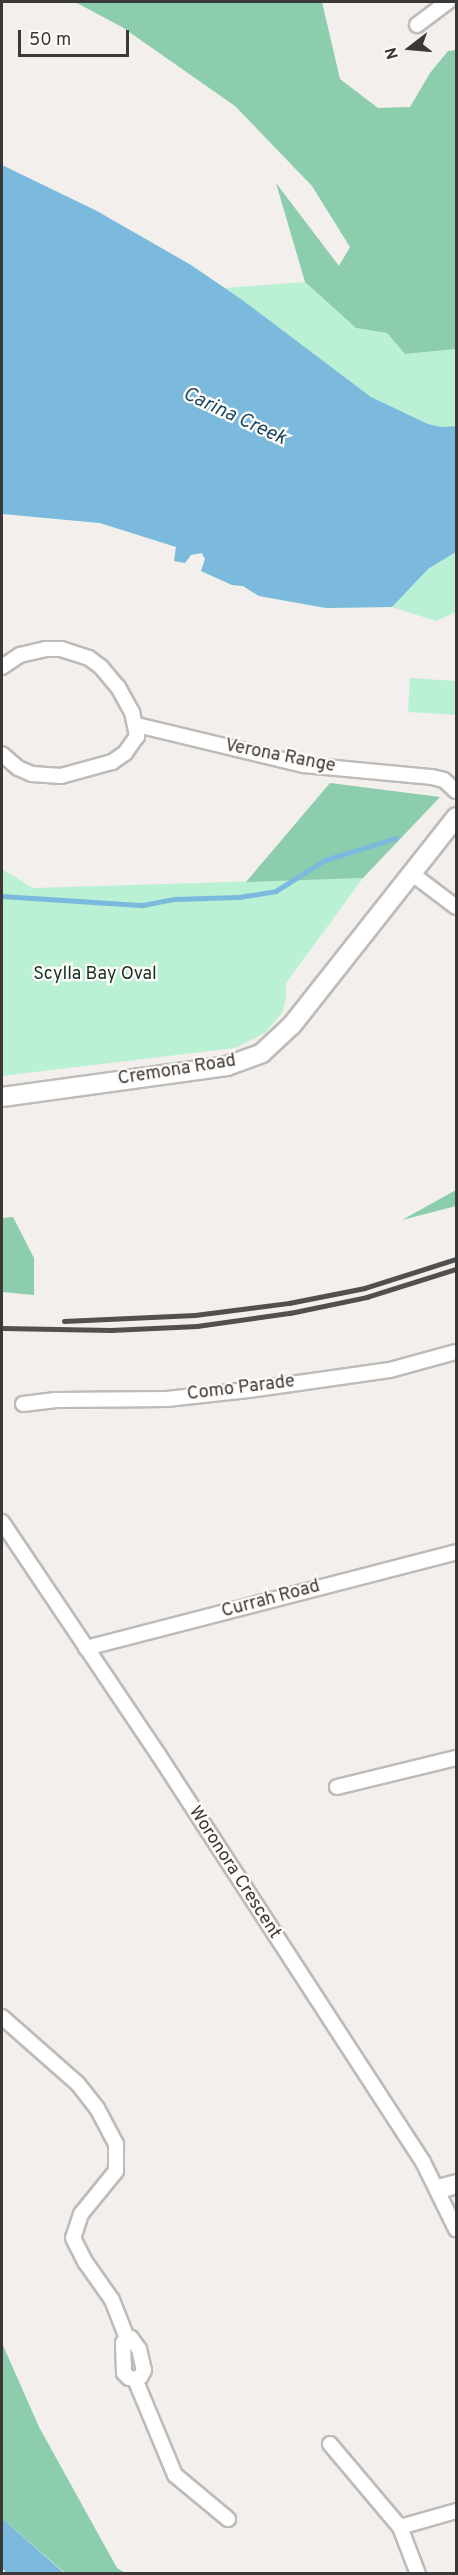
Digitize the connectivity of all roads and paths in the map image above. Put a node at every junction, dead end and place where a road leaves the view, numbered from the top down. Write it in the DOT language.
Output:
graph roads {
  1 [pos="448,2"];
  2 [pos="417,25"];
  3 [pos="2,667"];
  4 [pos="137,725"];
  5 [pos="2,754"];
  6 [pos="456,791"];
  7 [pos="456,817"];
  8 [pos="411,873"];
  9 [pos="456,907"];
  10 [pos="2,1097"];
  11 [pos="456,1352"];
  12 [pos="23,1404"];
  13 [pos="2,1522"];
  14 [pos="456,1552"];
  15 [pos="86,1648"];
  16 [pos="456,1758"];
  17 [pos="337,1787"];
  18 [pos="2,2017"];
  19 [pos="448,2187"];
  20 [pos="456,2229"];
  21 [pos="127,2338"];
  22 [pos="135,2379"];
  23 [pos="330,2444"];
  24 [pos="456,2511"];
  25 [pos="228,2520"];
  26 [pos="400,2527"];
  27 [pos="417,2574"];
  1 -- 2 [label="street"];
  3 -- 4 [label="street"];
  4 -- 5 [label="street"];
  4 -- 6 [label="street, Verona Range"];
  7 -- 8 [label="street, Cremona Road"];
  8 -- 9 [label="street"];
  8 -- 10 [label="street, Cremona Road"];
  11 -- 12 [label="street, Como Parade"];
  13 -- 15 [label="street, Woronora Crescent"];
  14 -- 15 [label="street, Currah Road"];
  15 -- 19 [label="street, Woronora Crescent"];
  16 -- 17 [label="street"];
  18 -- 21 [label="street"];
  19 -- 20 [label="street, Woronora Crescent"];
  21 -- 22 [label="street"];
  21 -- 22 [label="street"];
  22 -- 25 [label="street"];
  23 -- 26 [label="street"];
  24 -- 26 [label="street"];
  26 -- 27 [label="street"];
}
